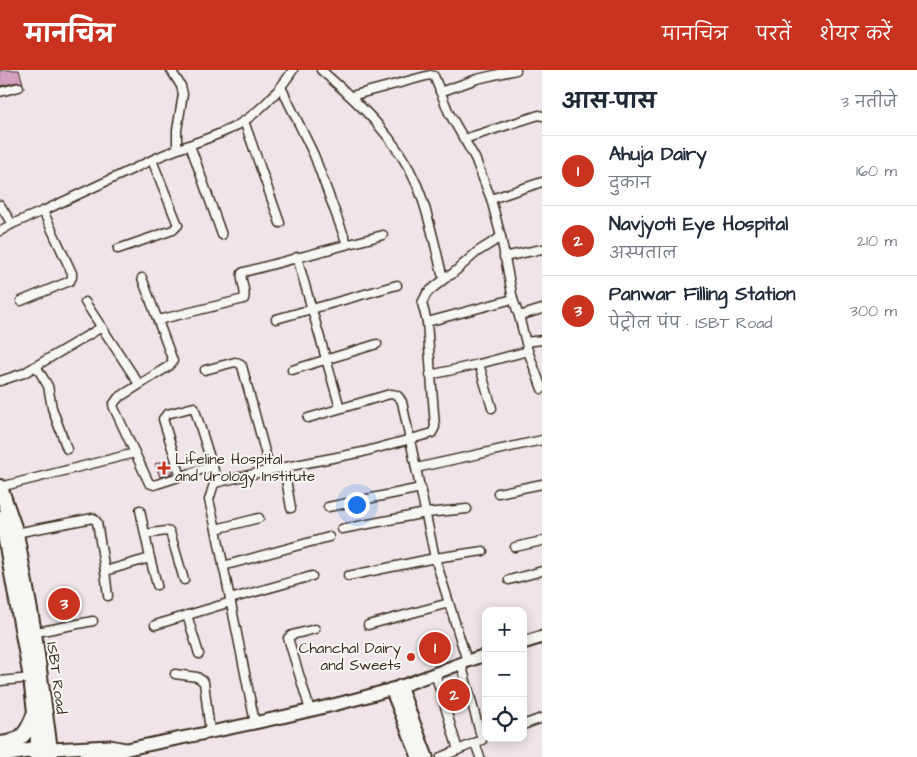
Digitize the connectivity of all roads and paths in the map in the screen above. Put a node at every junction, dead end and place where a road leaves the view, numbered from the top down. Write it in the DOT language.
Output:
graph roads {
  1 [pos="171,70"];
  2 [pos="293,70"];
  3 [pos="321,70"];
  4 [pos="474,70"];
  5 [pos="516,70"];
  6 [pos="477,79"];
  7 [pos="19,87"];
  8 [pos="281,87"];
  9 [pos="0,92"];
  10 [pos="440,92"];
  11 [pos="351,96"];
  12 [pos="542,116"];
  13 [pos="244,121"];
  14 [pos="464,140"];
  15 [pos="190,145"];
  16 [pos="177,149"];
  17 [pos="152,160"];
  18 [pos="542,182"];
  19 [pos="491,199"];
  20 [pos="0,205"];
  21 [pos="44,211"];
  22 [pos="280,223"];
  23 [pos="12,224"];
  24 [pos="0,231"];
  25 [pos="222,234"];
  26 [pos="383,234"];
  27 [pos="501,237"];
  28 [pos="347,244"];
  29 [pos="542,248"];
  30 [pos="118,249"];
  31 [pos="504,257"];
  32 [pos="297,258"];
  33 [pos="448,277"];
  34 [pos="142,278"];
  35 [pos="397,285"];
  36 [pos="513,300"];
  37 [pos="21,301"];
  38 [pos="85,302"];
  39 [pos="312,308"];
  40 [pos="542,309"];
  41 [pos="519,316"];
  42 [pos="276,319"];
  43 [pos="158,320"];
  44 [pos="427,322"];
  45 [pos="102,327"];
  46 [pos="542,340"];
  47 [pos="526,342"];
  48 [pos="377,344"];
  49 [pos="528,351"];
  50 [pos="327,360"];
  51 [pos="479,364"];
  52 [pos="36,366"];
  53 [pos="205,370"];
  54 [pos="292,370"];
  55 [pos="430,375"];
  56 [pos="0,381"];
  57 [pos="139,384"];
  58 [pos="542,389"];
  59 [pos="340,408"];
  60 [pos="492,408"];
  61 [pos="308,418"];
  62 [pos="411,440"];
  63 [pos="542,440"];
  64 [pos="67,449"];
  65 [pos="135,454"];
  66 [pos="213,466"];
  67 [pos="284,468"];
  68 [pos="416,468"];
  69 [pos="270,470"];
  70 [pos="181,477"];
  71 [pos="215,483"];
  72 [pos="542,484"];
  73 [pos="0,487"];
  74 [pos="421,488"];
  75 [pos="498,493"];
  76 [pos="328,507"];
  77 [pos="291,508"];
  78 [pos="467,509"];
  79 [pos="140,510"];
  80 [pos="426,513"];
  81 [pos="0,518"];
  82 [pos="259,518"];
  83 [pos="216,529"];
  84 [pos="342,529"];
  85 [pos="16,533"];
  86 [pos="145,534"];
  87 [pos="329,537"];
  88 [pos="542,541"];
  89 [pos="515,547"];
  90 [pos="482,551"];
  91 [pos="150,558"];
  92 [pos="435,558"];
  93 [pos="224,566"];
  94 [pos="105,570"];
  95 [pos="542,571"];
  96 [pos="312,576"];
  97 [pos="348,576"];
  98 [pos="184,580"];
  99 [pos="508,580"];
  100 [pos="157,585"];
  101 [pos="108,596"];
  102 [pos="230,600"];
  103 [pos="449,602"];
  104 [pos="187,615"];
  105 [pos="93,621"];
  106 [pos="155,625"];
  107 [pos="368,625"];
  108 [pos="315,629"];
  109 [pos="29,633"];
  110 [pos="542,637"];
  111 [pos="527,642"];
  112 [pos="199,654"];
  113 [pos="482,656"];
  114 [pos="464,662"];
  115 [pos="435,673"];
  116 [pos="176,674"];
  117 [pos="31,678"];
  118 [pos="0,681"];
  119 [pos="396,688"];
  120 [pos="310,710"];
  121 [pos="35,713"];
  122 [pos="542,718"];
  123 [pos="255,723"];
  124 [pos="527,724"];
  125 [pos="210,732"];
  126 [pos="482,740"];
  127 [pos="0,744"];
  128 [pos="126,749"];
  129 [pos="458,750"];
  130 [pos="44,753"];
  131 [pos="0,755"];
  132 [pos="85,757"];
  133 [pos="418,757"];
  134 [pos="427,757"];
  135 [pos="440,757"];
  136 [pos="480,757"];
  1 -- 16 [label="street"];
  2 -- 8 [label="street"];
  3 -- 11 [label="street"];
  4 -- 6 [label="street"];
  5 -- 6 [label="street"];
  6 -- 10 [label="street"];
  7 -- 9 [label="street"];
  8 -- 13 [label="street"];
  8 -- 28 [label="street"];
  10 -- 11 [label="street"];
  10 -- 14 [label="street"];
  11 -- 33 [label="street"];
  12 -- 14 [label="street"];
  13 -- 15 [label="street"];
  13 -- 22 [label="street"];
  14 -- 19 [label="street"];
  15 -- 16 [label="street"];
  15 -- 25 [label="street"];
  16 -- 17 [label="street"];
  17 -- 21 [label="street"];
  17 -- 30 [label="street"];
  18 -- 19 [label="street"];
  19 -- 27 [label="street"];
  20 -- 23 [label="street"];
  21 -- 23 [label="street"];
  21 -- 37 [label="street"];
  23 -- 24 [label="street"];
  26 -- 28 [label="street"];
  27 -- 31 [label="street"];
  27 -- 33 [label="street"];
  28 -- 32 [label="street"];
  29 -- 31 [label="street"];
  31 -- 36 [label="street"];
  32 -- 39 [label="street"];
  32 -- 43 [label="street"];
  33 -- 44 [label="street"];
  34 -- 43 [label="street"];
  35 -- 39 [label="street"];
  36 -- 41 [label="street"];
  36 -- 44 [label="street"];
  38 -- 45 [label="street"];
  39 -- 42 [label="street"];
  39 -- 50 [label="street"];
  40 -- 41 [label="street"];
  41 -- 47 [label="street"];
  43 -- 57 [label="street"];
  44 -- 55 [label="street"];
  45 -- 52 [label="street"];
  45 -- 57 [label="street"];
  46 -- 47 [label="street"];
  47 -- 49 [label="street"];
  48 -- 50 [label="street"];
  49 -- 51 [label="street"];
  49 -- 58 [label="street"];
  50 -- 54 [label="street"];
  50 -- 59 [label="street"];
  51 -- 55 [label="street"];
  51 -- 60 [label="street"];
  52 -- 56 [label="street"];
  52 -- 64 [label="street"];
  53 -- 69 [label="street"];
  55 -- 62 [label="street"];
  57 -- 65 [label="street"];
  59 -- 61 [label="street"];
  59 -- 62 [label="street"];
  62 -- 67 [label="street"];
  62 -- 68 [label="street"];
  63 -- 68 [label="street"];
  65 -- 70 [label="street"];
  65 -- 73 [label="street"];
  66 -- 70 [label="street"];
  66 -- 70 [label="street"];
  66 -- 71 [label="street"];
  67 -- 69 [label="street"];
  67 -- 77 [label="street"];
  68 -- 74 [label="street"];
  69 -- 71 [label="street"];
  71 -- 83 [label="street"];
  72 -- 75 [label="street"];
  73 -- 85 [label="highway, ISBT Road"];
  74 -- 76 [label="street"];
  74 -- 80 [label="street"];
  78 -- 80 [label="street"];
  79 -- 86 [label="street"];
  80 -- 84 [label="street"];
  80 -- 92 [label="street"];
  81 -- 109 [label="highway"];
  82 -- 83 [label="street"];
  83 -- 93 [label="street"];
  85 -- 94 [label="street"];
  85 -- 109 [label="highway, ISBT Road"];
  86 -- 91 [label="street"];
  86 -- 98 [label="street"];
  87 -- 93 [label="street"];
  88 -- 89 [label="street"];
  90 -- 92 [label="street"];
  91 -- 94 [label="street"];
  91 -- 100 [label="street"];
  92 -- 97 [label="street"];
  92 -- 103 [label="street"];
  93 -- 102 [label="street"];
  94 -- 101 [label="street"];
  95 -- 99 [label="street"];
  96 -- 102 [label="street"];
  102 -- 104 [label="street"];
  102 -- 123 [label="street"];
  103 -- 107 [label="street"];
  103 -- 114 [label="street"];
  104 -- 106 [label="street"];
  104 -- 112 [label="street"];
  105 -- 109 [label="street"];
  108 -- 120 [label="street"];
  109 -- 117 [label="highway"];
  109 -- 130 [label="highway, ISBT Road"];
  110 -- 111 [label="main road"];
  113 -- 114 [label="main road"];
  114 -- 115 [label="main road"];
  114 -- 126 [label="street"];
  115 -- 119 [label="main road"];
  115 -- 129 [label="street"];
  116 -- 125 [label="street"];
  117 -- 118 [label="street"];
  117 -- 121 [label="highway"];
  119 -- 120 [label="main road"];
  119 -- 133 [label="main road"];
  119 -- 134 [label="main road"];
  120 -- 123 [label="main road"];
  121 -- 127 [label="highway"];
  121 -- 130 [label="highway"];
  122 -- 124 [label="street"];
  123 -- 125 [label="main road"];
  125 -- 128 [label="main road"];
  126 -- 129 [label="street"];
  126 -- 136 [label="street"];
  128 -- 130 [label="main road"];
  128 -- 132 [label="main road"];
  129 -- 135 [label="street"];
  130 -- 131 [label="highway"];
}
